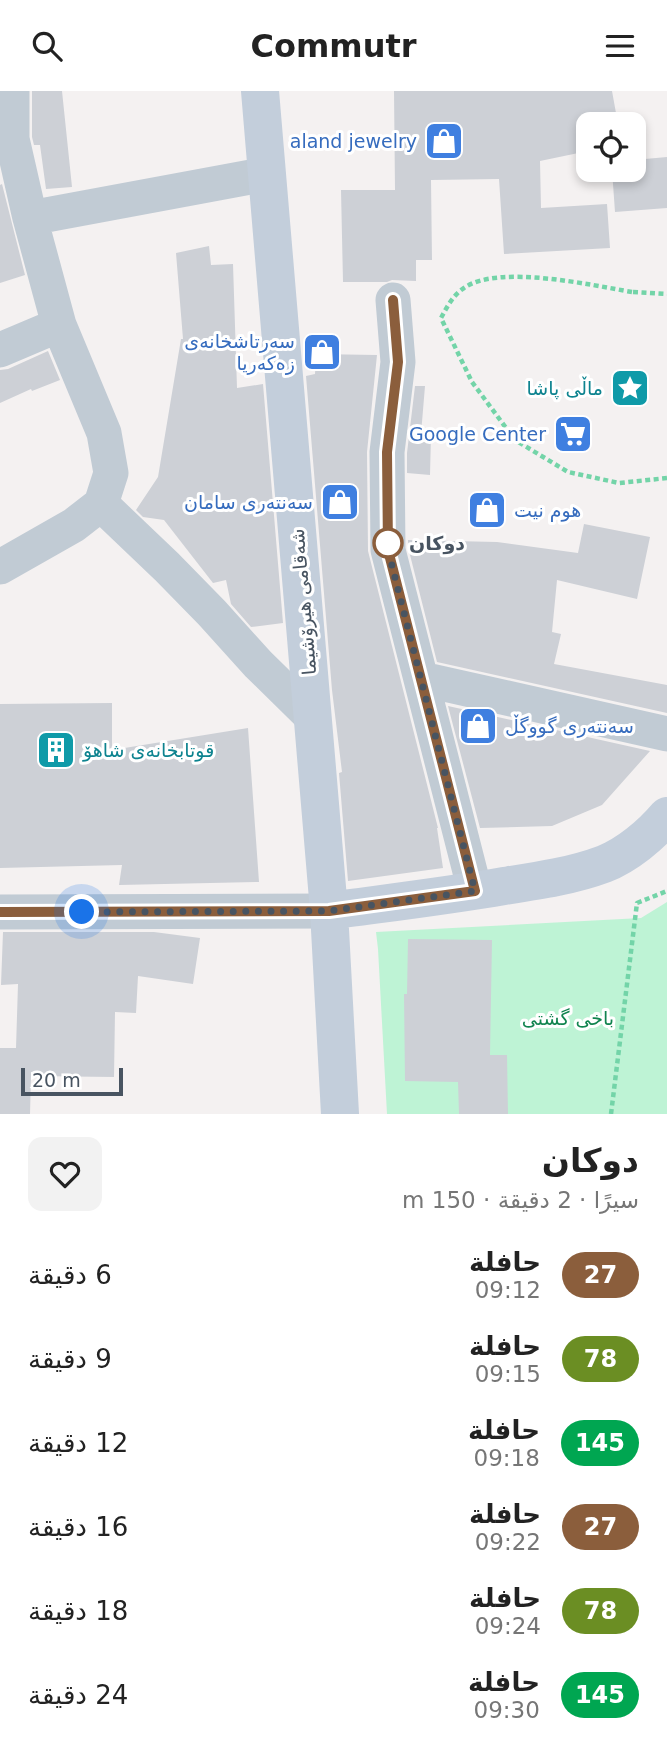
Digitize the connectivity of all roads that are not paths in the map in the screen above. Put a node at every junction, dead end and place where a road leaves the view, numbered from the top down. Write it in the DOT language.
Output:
graph roads {
  1 [pos="12,91"];
  2 [pos="260,91"];
  3 [pos="267,174"];
  4 [pos="30,218"];
  5 [pos="393,300"];
  6 [pos="59,325"];
  7 [pos="0,350"];
  8 [pos="102,504"];
  9 [pos="0,567"];
  10 [pos="422,679"];
  11 [pos="313,717"];
  12 [pos="667,734"];
  13 [pos="667,815"];
  14 [pos="475,891"];
  15 [pos="329,911"];
  16 [pos="0,912"];
  17 [pos="340,1114"];
  1 -- 4 [label="street"];
  2 -- 3 [label="main road, شەقامی هیرۆشیما"];
  3 -- 4 [label="street"];
  3 -- 11 [label="main road, شەقامی هیرۆشیما"];
  4 -- 6 [label="street"];
  5 -- 10 [label="street"];
  6 -- 7 [label="street"];
  6 -- 8 [label="street"];
  8 -- 9 [label="street"];
  8 -- 11 [label="street"];
  10 -- 12 [label="street"];
  10 -- 14 [label="street"];
  11 -- 15 [label="main road, شەقامی هیرۆشیما"];
  13 -- 14 [label="main road"];
  14 -- 15 [label="main road"];
  15 -- 16 [label="street"];
  15 -- 17 [label="main road, شەقامی هیرۆشیما"];
}
